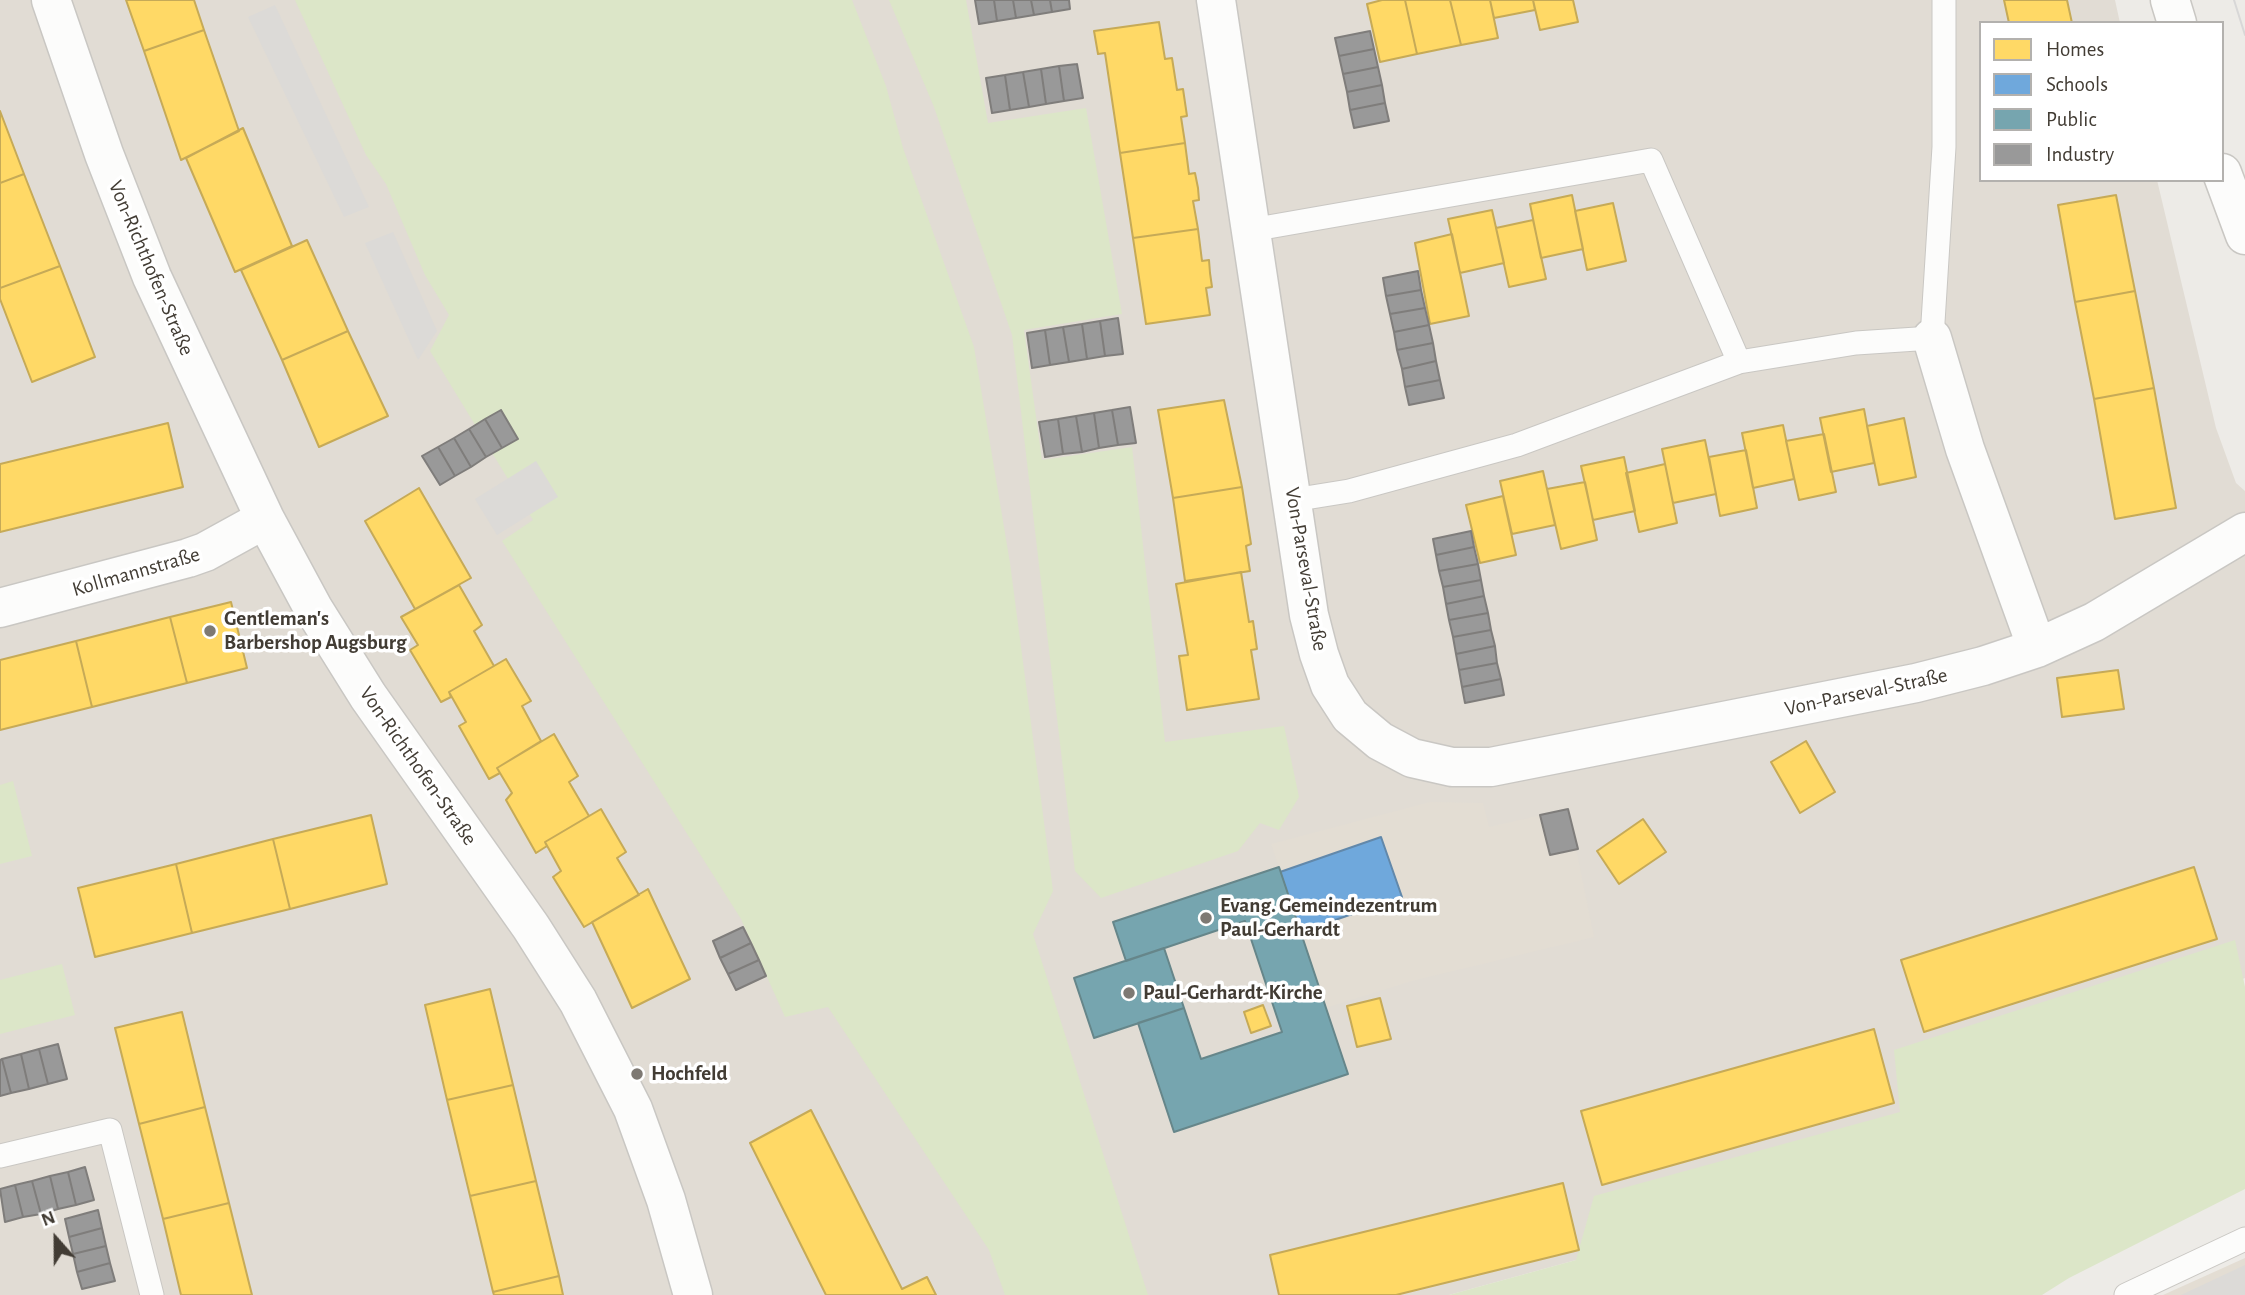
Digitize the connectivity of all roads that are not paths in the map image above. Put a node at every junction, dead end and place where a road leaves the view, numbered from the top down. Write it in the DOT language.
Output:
graph roads {
  1 [pos="51,0"];
  2 [pos="1216,0"];
  3 [pos="1944,0"];
  4 [pos="2170,0"];
  5 [pos="2175,21"];
  6 [pos="2224,178"];
  7 [pos="1251,230"];
  8 [pos="2245,235"];
  9 [pos="1933,338"];
  10 [pos="1739,362"];
  11 [pos="1293,499"];
  12 [pos="265,519"];
  13 [pos="2245,531"];
  14 [pos="0,608"];
  15 [pos="2037,648"];
  16 [pos="0,1156"];
  17 [pos="2245,1239"];
  18 [pos="152,1295"];
  19 [pos="693,1295"];
  20 [pos="2126,1295"];
  1 -- 12 [label="street, Von-Richthofen-Straße"];
  2 -- 7 [label="street, Von-Parseval-Straße"];
  3 -- 9 [label="lane"];
  4 -- 5 [label="street"];
  6 -- 8 [label="street"];
  7 -- 10 [label="lane"];
  7 -- 11 [label="street, Von-Parseval-Straße"];
  9 -- 10 [label="lane"];
  9 -- 15 [label="street"];
  10 -- 11 [label="lane"];
  11 -- 15 [label="street, Von-Parseval-Straße"];
  12 -- 14 [label="street, Kollmannstraße"];
  12 -- 19 [label="street, Von-Richthofen-Straße"];
  13 -- 15 [label="street, Von-Parseval-Straße"];
  16 -- 18 [label="lane"];
  17 -- 20 [label="lane"];
}
